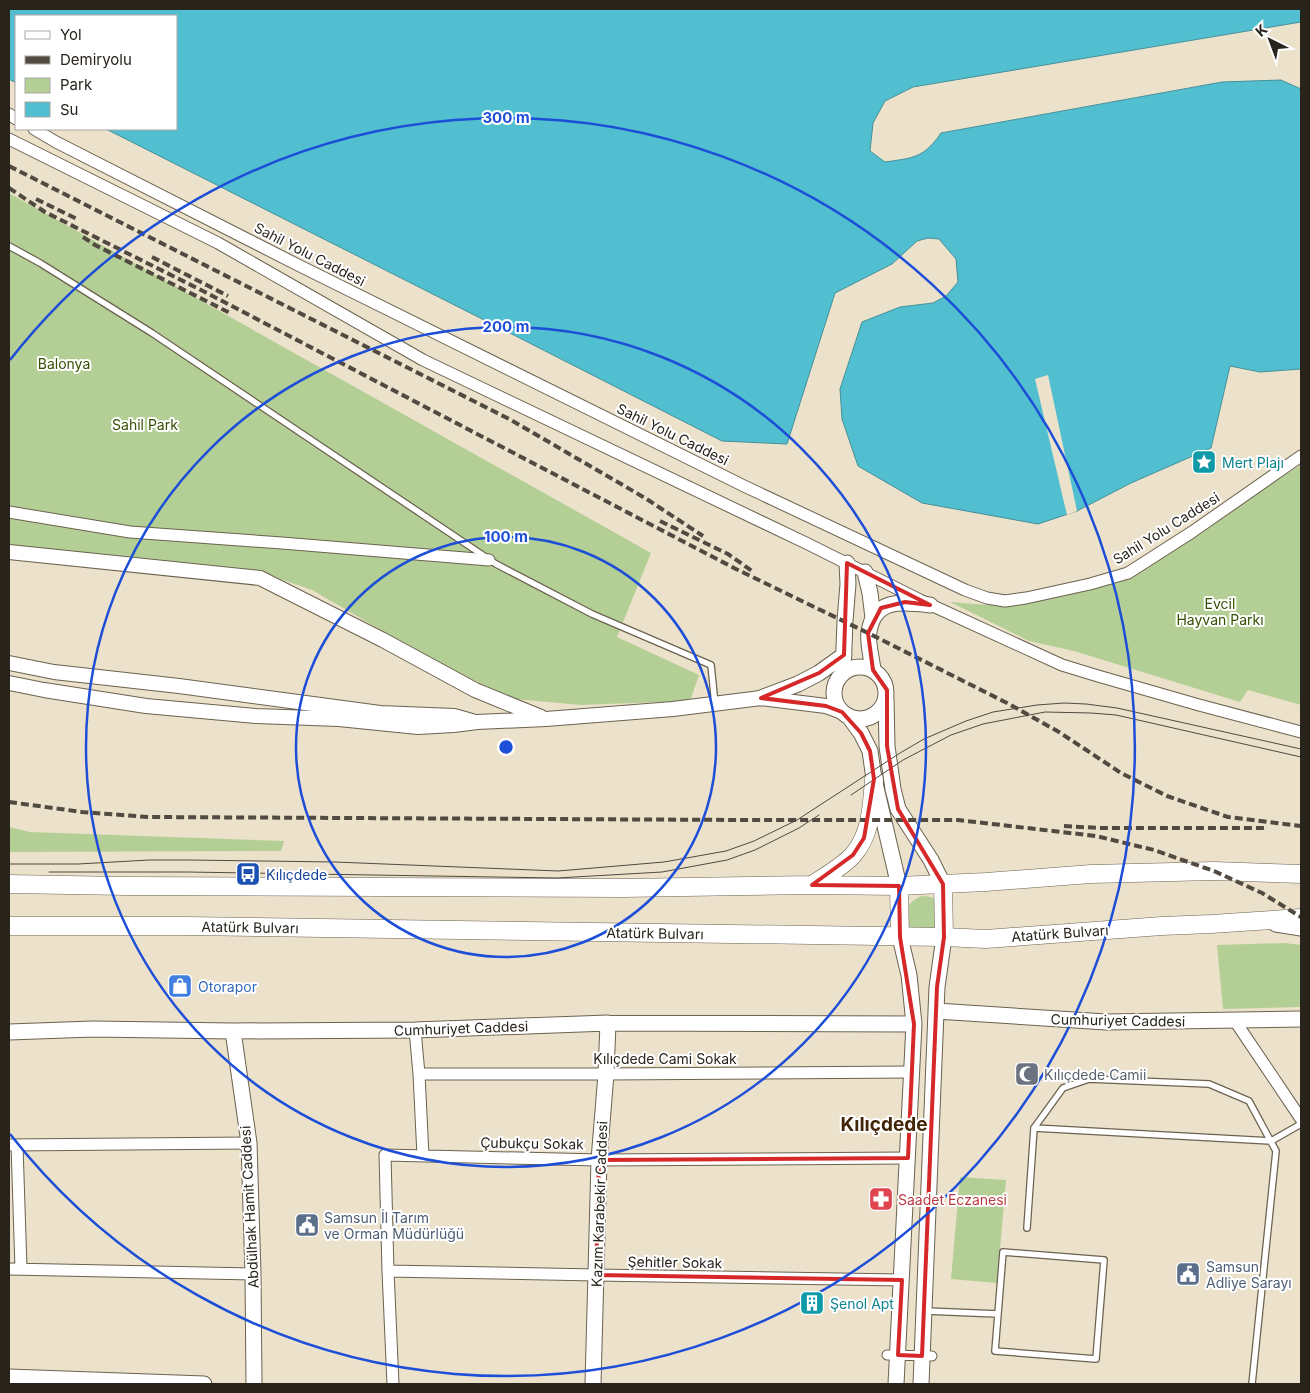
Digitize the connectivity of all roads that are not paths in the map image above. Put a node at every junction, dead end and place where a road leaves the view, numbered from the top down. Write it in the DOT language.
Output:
graph roads {
  1 [pos="36,130"];
  2 [pos="9,139"];
  3 [pos="9,246"];
  4 [pos="1301,456"];
  5 [pos="9,512"];
  6 [pos="9,552"];
  7 [pos="489,560"];
  8 [pos="847,563"];
  9 [pos="865,572"];
  10 [pos="930,605"];
  11 [pos="873,618"];
  12 [pos="844,654"];
  13 [pos="9,663"];
  14 [pos="873,670"];
  15 [pos="843,673"];
  16 [pos="9,683"];
  17 [pos="761,698"];
  18 [pos="886,698"];
  19 [pos="715,704"];
  20 [pos="846,715"];
  21 [pos="546,719"];
  22 [pos="477,722"];
  23 [pos="1301,732"];
  24 [pos="874,779"];
  25 [pos="1301,874"];
  26 [pos="9,884"];
  27 [pos="943,884"];
  28 [pos="812,885"];
  29 [pos="899,886"];
  30 [pos="1301,918"];
  31 [pos="1256,921"];
  32 [pos="9,926"];
  33 [pos="1301,928"];
  34 [pos="900,937"];
  35 [pos="944,937"];
  36 [pos="936,1011"];
  37 [pos="1301,1019"];
  38 [pos="1235,1021"];
  39 [pos="608,1024"];
  40 [pos="914,1024"];
  41 [pos="415,1030"];
  42 [pos="233,1031"];
  43 [pos="9,1032"];
  44 [pos="912,1072"];
  45 [pos="419,1074"];
  46 [pos="606,1074"];
  47 [pos="1301,1119"];
  48 [pos="1301,1124"];
  49 [pos="1034,1128"];
  50 [pos="1271,1141"];
  51 [pos="249,1143"];
  52 [pos="13,1145"];
  53 [pos="423,1156"];
  54 [pos="908,1158"];
  55 [pos="599,1160"];
  56 [pos="1027,1228"];
  57 [pos="9,1269"];
  58 [pos="21,1269"];
  59 [pos="388,1271"];
  60 [pos="254,1274"];
  61 [pos="596,1276"];
  62 [pos="902,1280"];
  63 [pos="924,1311"];
  64 [pos="998,1314"];
  65 [pos="893,1355"];
  66 [pos="927,1356"];
  67 [pos="9,1376"];
  68 [pos="204,1384"];
  69 [pos="254,1384"];
  70 [pos="393,1384"];
  71 [pos="593,1384"];
  72 [pos="896,1384"];
  73 [pos="921,1384"];
  74 [pos="1252,1384"];
  1 -- 4 [label="street, Sahil Yolu Caddesi"];
  2 -- 8 [label="street"];
  3 -- 7 [label="lane"];
  5 -- 7 [label="street"];
  6 -- 21 [label="street"];
  7 -- 19 [label="lane"];
  8 -- 9 [label="street"];
  8 -- 12 [label="main road"];
  9 -- 10 [label="street"];
  9 -- 11 [label="main road"];
  10 -- 11 [label="main road"];
  10 -- 23 [label="street"];
  11 -- 14 [label="main road"];
  12 -- 15 [label="main road"];
  12 -- 17 [label="main road"];
  13 -- 22 [label="street"];
  14 -- 15 [label="main road"];
  14 -- 18 [label="main road"];
  15 -- 20 [label="main road"];
  16 -- 22 [label="street"];
  17 -- 19 [label="street"];
  17 -- 20 [label="street"];
  18 -- 20 [label="main road"];
  18 -- 27 [label="main road"];
  19 -- 21 [label="street"];
  20 -- 24 [label="main road"];
  21 -- 22 [label="street"];
  24 -- 28 [label="main road"];
  24 -- 29 [label="main road"];
  25 -- 27 [label="main road"];
  26 -- 28 [label="main road"];
  27 -- 29 [label="main road"];
  27 -- 35 [label="main road"];
  28 -- 29 [label="main road"];
  29 -- 34 [label="main road"];
  30 -- 31 [label="main road, Atatürk Bulvarı"];
  31 -- 33 [label="main road"];
  31 -- 35 [label="main road, Atatürk Bulvarı"];
  32 -- 34 [label="main road, Atatürk Bulvarı"];
  34 -- 35 [label="main road, Atatürk Bulvarı"];
  34 -- 40 [label="main road"];
  35 -- 36 [label="main road"];
  36 -- 38 [label="main road, Cumhuriyet Caddesi"];
  36 -- 63 [label="main road"];
  37 -- 38 [label="main road, Cumhuriyet Caddesi"];
  38 -- 47 [label="street"];
  39 -- 40 [label="main road, Cumhuriyet Caddesi"];
  39 -- 41 [label="main road, Cumhuriyet Caddesi"];
  39 -- 46 [label="main road, Kazım Karabekir Caddesi"];
  40 -- 44 [label="main road"];
  41 -- 42 [label="main road, Cumhuriyet Caddesi"];
  41 -- 45 [label="street"];
  42 -- 43 [label="main road, Cumhuriyet Caddesi"];
  42 -- 51 [label="main road, Abdülhak Hamit Caddesi"];
  44 -- 46 [label="street, Kılıçdede Cami Sokak"];
  44 -- 54 [label="main road"];
  45 -- 46 [label="street, Kılıçdede Cami Sokak"];
  45 -- 53 [label="street"];
  46 -- 55 [label="main road, Kazım Karabekir Caddesi"];
  48 -- 50 [label="lane"];
  49 -- 50 [label="lane"];
  49 -- 50 [label="lane"];
  49 -- 56 [label="lane"];
  50 -- 74 [label="lane"];
  51 -- 52 [label="street"];
  51 -- 60 [label="main road, Abdülhak Hamit Caddesi"];
  52 -- 58 [label="street"];
  53 -- 55 [label="street, Çubukçu Sokak"];
  53 -- 59 [label="street, Çubukçu Sokak"];
  54 -- 55 [label="street, Çubukçu Sokak"];
  54 -- 62 [label="main road"];
  55 -- 61 [label="main road, Kazım Karabekir Caddesi"];
  57 -- 58 [label="street"];
  58 -- 60 [label="street"];
  59 -- 61 [label="street, Şehitler Sokak"];
  59 -- 70 [label="street, Çubukçu Sokak"];
  60 -- 69 [label="main road, Abdülhak Hamit Caddesi"];
  61 -- 62 [label="street, Şehitler Sokak"];
  61 -- 71 [label="main road, Kazım Karabekir Caddesi"];
  62 -- 65 [label="main road"];
  63 -- 64 [label="lane"];
  63 -- 66 [label="main road"];
  64 -- 64 [label="lane"];
  65 -- 66 [label="street"];
  65 -- 72 [label="main road"];
  66 -- 73 [label="main road"];
  67 -- 68 [label="main road"];
}
